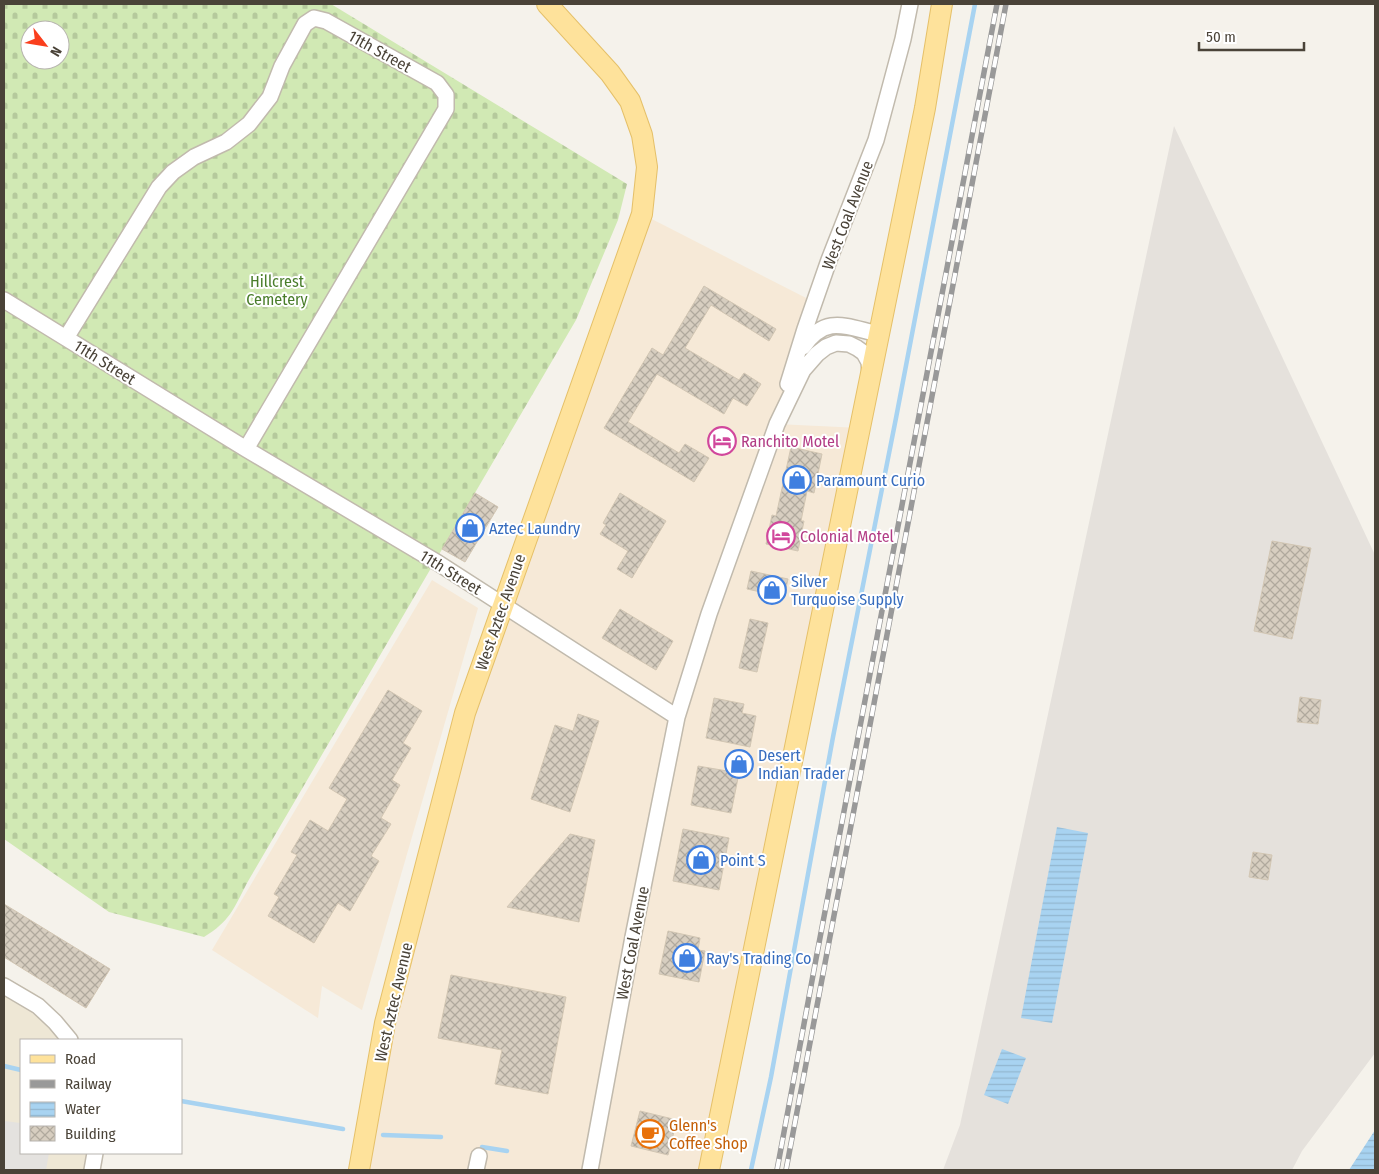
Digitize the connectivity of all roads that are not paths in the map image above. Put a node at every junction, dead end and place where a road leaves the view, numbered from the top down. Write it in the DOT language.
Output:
graph roads {
  1 [pos="547,4"];
  2 [pos="910,4"];
  3 [pos="942,4"];
  4 [pos="4,300"];
  5 [pos="879,334"];
  6 [pos="66,338"];
  7 [pos="797,355"];
  8 [pos="870,378"];
  9 [pos="777,424"];
  10 [pos="246,449"];
  11 [pos="503,604"];
  12 [pos="677,717"];
  13 [pos="4,986"];
  14 [pos="69,1039"];
  15 [pos="95,1154"];
  16 [pos="594,1169"];
  17 [pos="92,1170"];
  18 [pos="359,1170"];
  19 [pos="709,1170"];
  1 -- 11 [label="main road, West Aztec Avenue"];
  2 -- 7 [label="street, West Coal Avenue"];
  3 -- 5 [label="main road"];
  4 -- 6 [label="street, 11th Street"];
  5 -- 7 [label="street"];
  5 -- 8 [label="main road"];
  6 -- 10 [label="street, 11th Street"];
  6 -- 10 [label="street, 11th Street"];
  7 -- 9 [label="street, West Coal Avenue"];
  8 -- 9 [label="street"];
  8 -- 19 [label="main road"];
  9 -- 12 [label="street, West Coal Avenue"];
  10 -- 11 [label="street, 11th Street"];
  11 -- 12 [label="street, 11th Street"];
  11 -- 18 [label="main road, West Aztec Avenue"];
  12 -- 16 [label="street, West Coal Avenue"];
  13 -- 14 [label="street"];
  15 -- 17 [label="street"];
}
